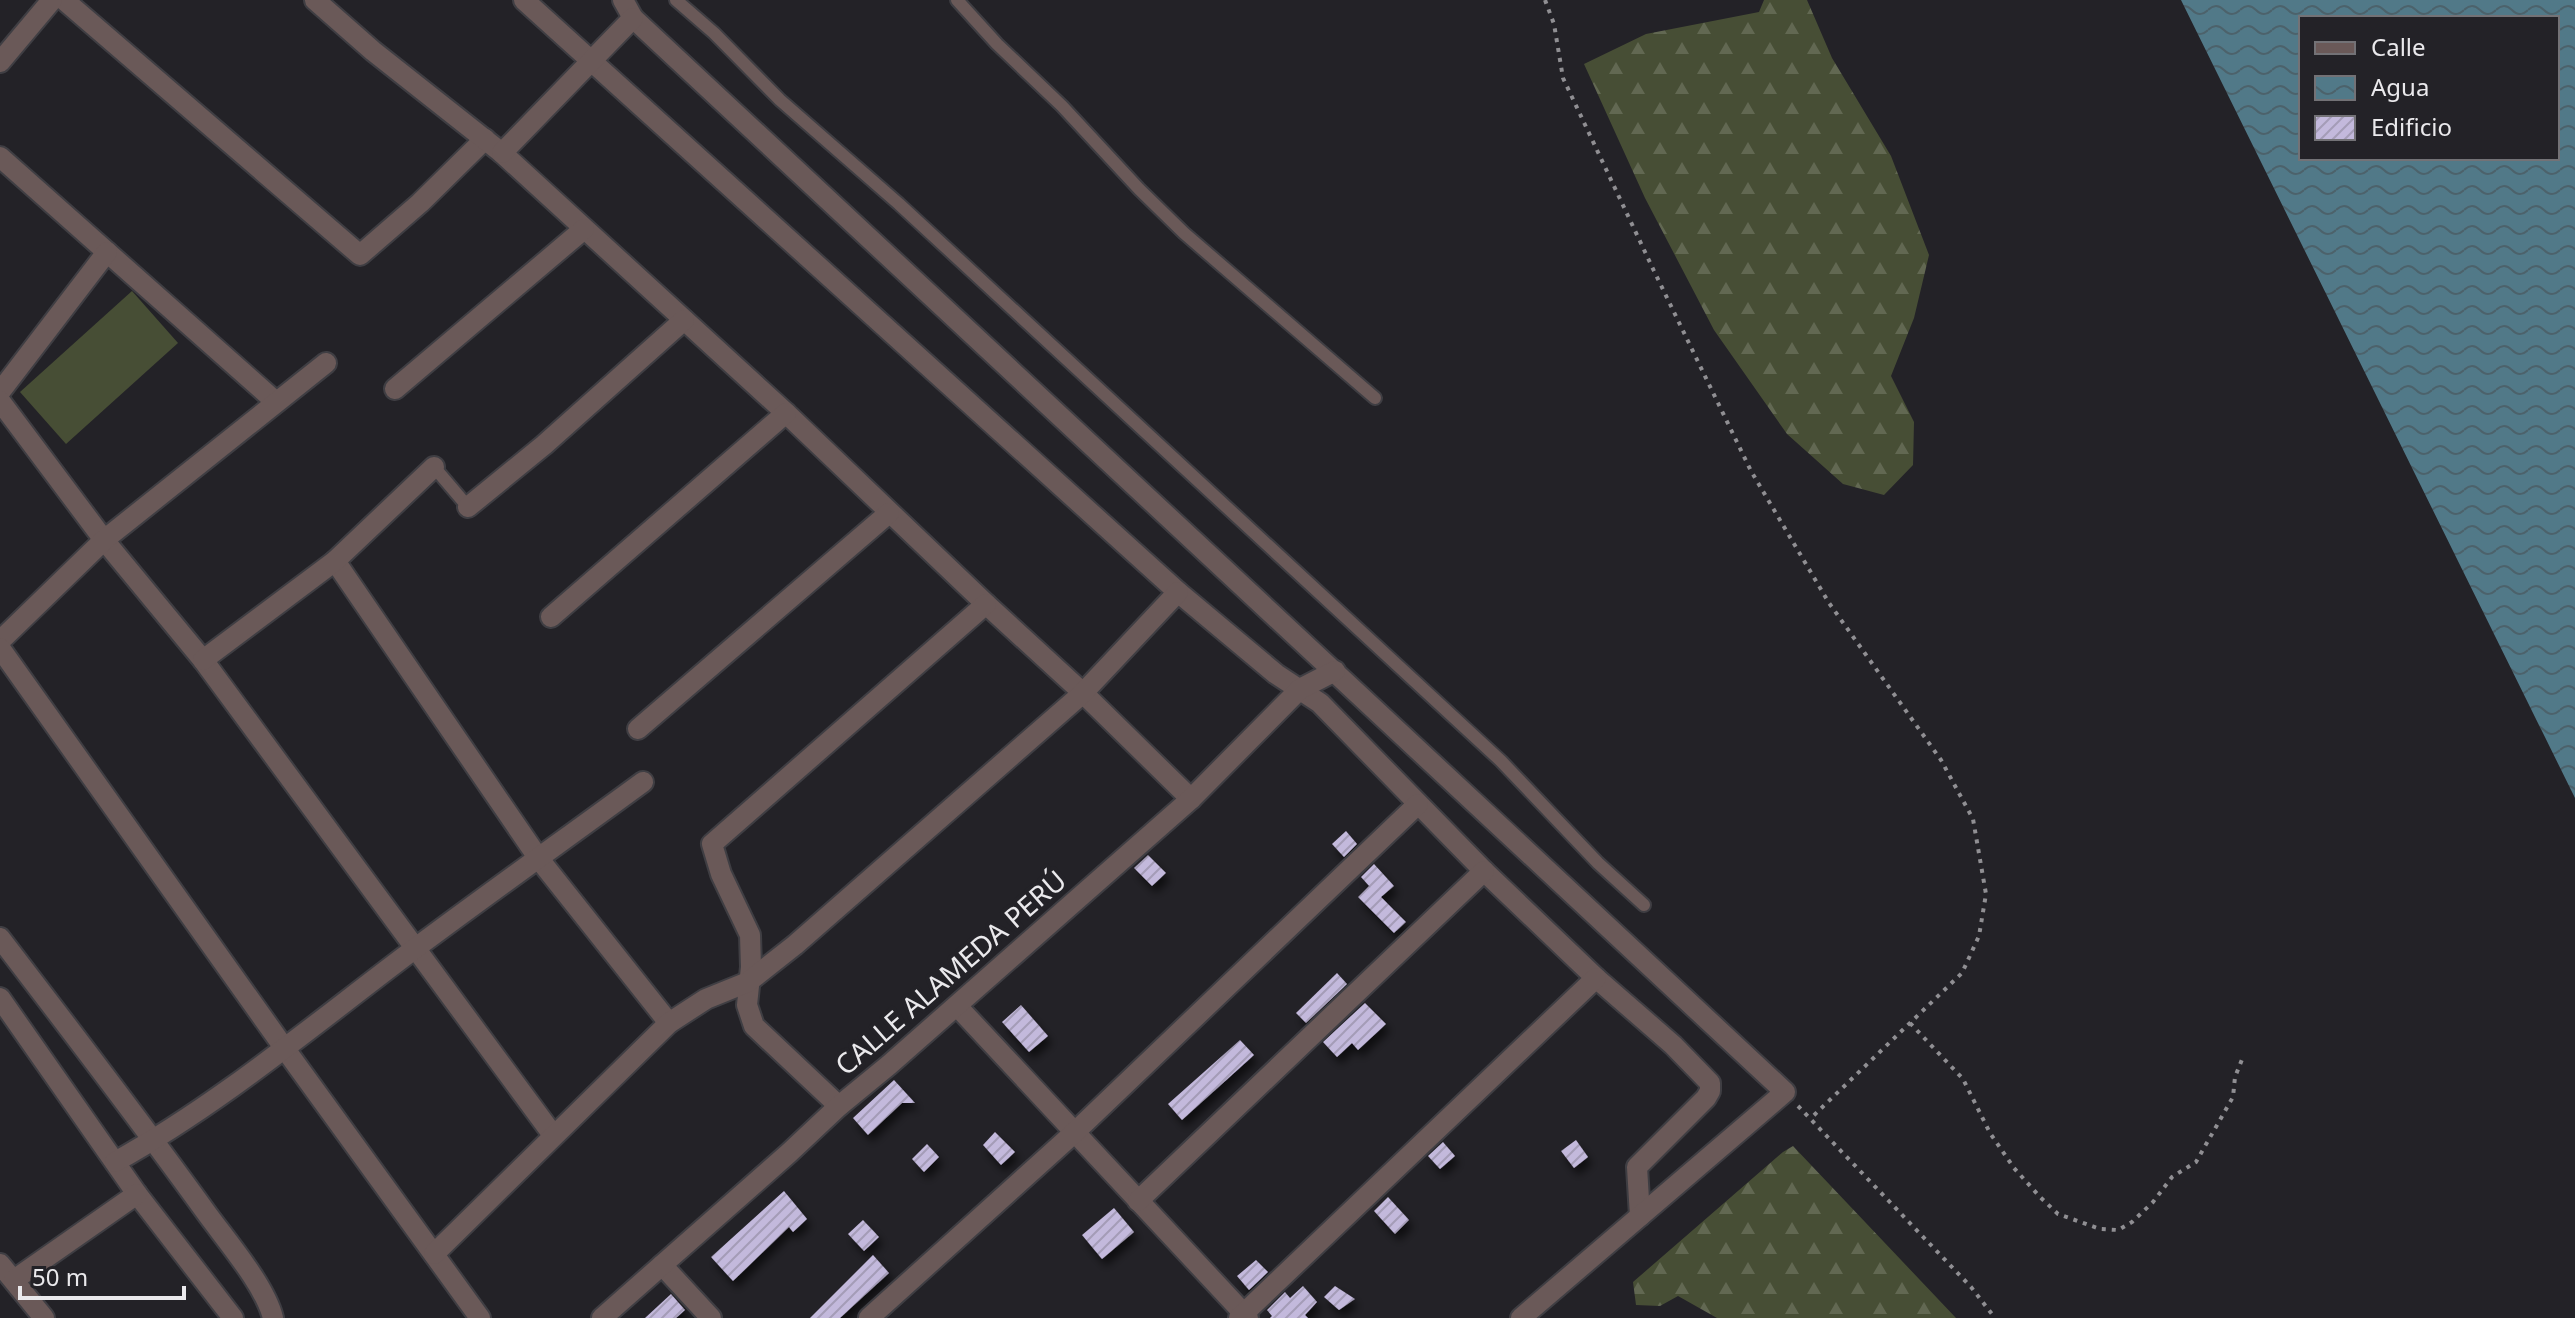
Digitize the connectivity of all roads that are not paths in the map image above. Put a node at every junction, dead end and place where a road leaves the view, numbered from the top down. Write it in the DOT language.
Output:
graph roads {
  1 [pos="52,0"];
  2 [pos="64,0"];
  3 [pos="315,0"];
  4 [pos="524,0"];
  5 [pos="676,0"];
  6 [pos="957,0"];
  7 [pos="628,9"];
  8 [pos="590,60"];
  9 [pos="0,62"];
  10 [pos="485,139"];
  11 [pos="502,153"];
  12 [pos="0,157"];
  13 [pos="584,229"];
  14 [pos="107,252"];
  15 [pos="684,320"];
  16 [pos="326,363"];
  17 [pos="395,389"];
  18 [pos="0,392"];
  19 [pos="1375,398"];
  20 [pos="0,401"];
  21 [pos="276,402"];
  22 [pos="786,413"];
  23 [pos="434,467"];
  24 [pos="468,507"];
  25 [pos="889,513"];
  26 [pos="104,540"];
  27 [pos="335,561"];
  28 [pos="1178,592"];
  29 [pos="986,604"];
  30 [pos="551,617"];
  31 [pos="0,641"];
  32 [pos="0,648"];
  33 [pos="203,660"];
  34 [pos="1335,671"];
  35 [pos="1300,689"];
  36 [pos="1083,693"];
  37 [pos="638,729"];
  38 [pos="643,782"];
  39 [pos="1191,799"];
  40 [pos="1418,804"];
  41 [pos="539,859"];
  42 [pos="1484,871"];
  43 [pos="1644,905"];
  44 [pos="0,938"];
  45 [pos="416,947"];
  46 [pos="1596,978"];
  47 [pos="748,982"];
  48 [pos="0,998"];
  49 [pos="957,1006"];
  50 [pos="669,1023"];
  51 [pos="285,1049"];
  52 [pos="839,1106"];
  53 [pos="1075,1132"];
  54 [pos="553,1135"];
  55 [pos="154,1140"];
  56 [pos="115,1162"];
  57 [pos="137,1194"];
  58 [pos="1138,1201"];
  59 [pos="1640,1216"];
  60 [pos="434,1254"];
  61 [pos="662,1265"];
  62 [pos="7,1272"];
  63 [pos="33,1314"];
  64 [pos="1244,1317"];
  65 [pos="233,1318"];
  66 [pos="273,1318"];
  67 [pos="480,1318"];
  68 [pos="602,1318"];
  69 [pos="711,1318"];
  70 [pos="869,1318"];
  71 [pos="1521,1318"];
  1 -- 9 [label="street"];
  2 -- 10 [label="street"];
  3 -- 10 [label="street"];
  4 -- 8 [label="street"];
  5 -- 43 [label="lane"];
  6 -- 19 [label="lane"];
  7 -- 8 [label="street"];
  7 -- 34 [label="street"];
  8 -- 11 [label="street"];
  8 -- 28 [label="street"];
  10 -- 11 [label="street"];
  11 -- 13 [label="street"];
  12 -- 14 [label="street"];
  13 -- 15 [label="street"];
  13 -- 17 [label="street"];
  14 -- 18 [label="street"];
  14 -- 21 [label="street"];
  15 -- 22 [label="street"];
  15 -- 24 [label="street"];
  16 -- 21 [label="street"];
  20 -- 26 [label="street"];
  21 -- 26 [label="street"];
  22 -- 25 [label="street"];
  22 -- 30 [label="street"];
  23 -- 24 [label="lane"];
  23 -- 27 [label="street"];
  25 -- 29 [label="street"];
  25 -- 37 [label="street"];
  26 -- 31 [label="street"];
  26 -- 33 [label="street"];
  27 -- 33 [label="street"];
  27 -- 41 [label="street"];
  28 -- 35 [label="street"];
  28 -- 36 [label="street"];
  29 -- 36 [label="street"];
  29 -- 47 [label="street"];
  32 -- 51 [label="street"];
  33 -- 45 [label="street"];
  34 -- 35 [label="street, CALLE ALAMEDA PERÚ"];
  34 -- 59 [label="street"];
  35 -- 39 [label="street, CALLE ALAMEDA PERÚ"];
  35 -- 40 [label="street"];
  36 -- 39 [label="street"];
  36 -- 47 [label="street"];
  38 -- 41 [label="street"];
  39 -- 49 [label="street, CALLE ALAMEDA PERÚ"];
  40 -- 42 [label="street"];
  40 -- 53 [label="street"];
  41 -- 45 [label="street"];
  41 -- 50 [label="street"];
  42 -- 46 [label="street"];
  42 -- 58 [label="street"];
  44 -- 55 [label="street"];
  45 -- 51 [label="street"];
  45 -- 54 [label="street"];
  46 -- 59 [label="street"];
  46 -- 64 [label="street"];
  47 -- 50 [label="street"];
  47 -- 52 [label="street"];
  48 -- 56 [label="street"];
  49 -- 52 [label="street, CALLE ALAMEDA PERÚ"];
  49 -- 53 [label="street"];
  50 -- 54 [label="street"];
  51 -- 55 [label="street"];
  51 -- 60 [label="street"];
  52 -- 61 [label="street, CALLE ALAMEDA PERÚ"];
  53 -- 58 [label="street"];
  53 -- 70 [label="street"];
  54 -- 60 [label="street"];
  55 -- 56 [label="street"];
  55 -- 66 [label="street"];
  56 -- 57 [label="street"];
  57 -- 62 [label="street"];
  57 -- 65 [label="street"];
  58 -- 64 [label="street"];
  59 -- 71 [label="street"];
  60 -- 67 [label="street"];
  61 -- 68 [label="street, CALLE ALAMEDA PERÚ"];
  61 -- 69 [label="street"];
  62 -- 63 [label="street"];
}
